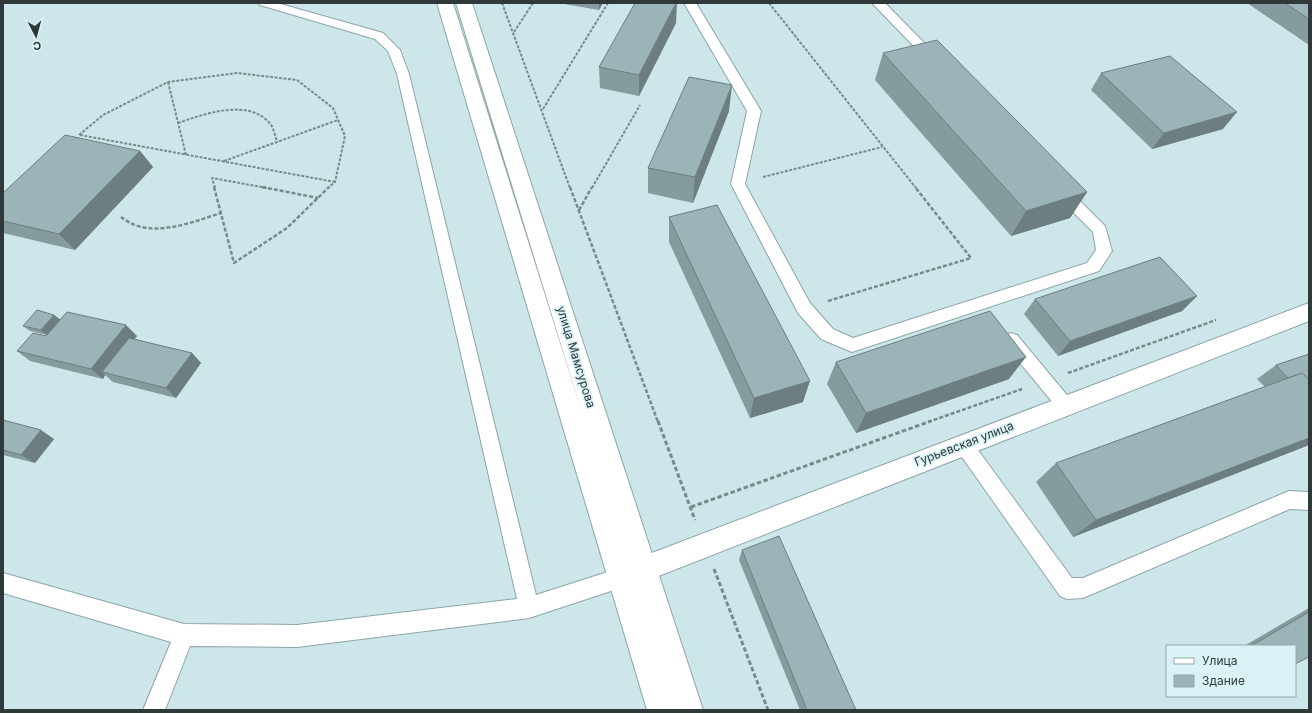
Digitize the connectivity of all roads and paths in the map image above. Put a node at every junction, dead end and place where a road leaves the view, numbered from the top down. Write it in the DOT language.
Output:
graph roads {
  1 [pos="264,3"];
  2 [pos="445,3"];
  3 [pos="464,3"];
  4 [pos="502,3"];
  5 [pos="533,3"];
  6 [pos="608,3"];
  7 [pos="690,3"];
  8 [pos="769,3"];
  9 [pos="878,3"];
  10 [pos="514,32"];
  11 [pos="945,71"];
  12 [pos="168,82"];
  13 [pos="640,105"];
  14 [pos="542,110"];
  15 [pos="338,120"];
  16 [pos="178,123"];
  17 [pos="277,142"];
  18 [pos="882,147"];
  19 [pos="186,155"];
  20 [pos="224,162"];
  21 [pos="1050,179"];
  22 [pos="335,182"];
  23 [pos="738,184"];
  24 [pos="318,198"];
  25 [pos="579,210"];
  26 [pos="221,213"];
  27 [pos="120,217"];
  28 [pos="804,308"];
  29 [pos="1309,312"];
  30 [pos="991,316"];
  31 [pos="1221,318"];
  32 [pos="1045,381"];
  33 [pos="1065,405"];
  34 [pos="963,444"];
  35 [pos="1309,501"];
  36 [pos="691,507"];
  37 [pos="705,545"];
  38 [pos="643,570"];
  39 [pos="620,578"];
  40 [pos="3,583"];
  41 [pos="529,608"];
  42 [pos="184,635"];
  43 [pos="154,710"];
  44 [pos="661,710"];
  45 [pos="689,710"];
  46 [pos="768,710"];
  1 -- 41 [label="lane"];
  2 -- 39 [label="main road, улица Мамсурова"];
  3 -- 38 [label="main road, улица Мамсурова"];
  4 -- 10 [label="path"];
  5 -- 10 [label="path"];
  6 -- 14 [label="path"];
  7 -- 23 [label="lane"];
  8 -- 18 [label="path"];
  9 -- 11 [label="lane"];
  10 -- 14 [label="path"];
  12 -- 15 [label="path"];
  12 -- 16 [label="path"];
  12 -- 19 [label="path"];
  13 -- 25 [label="path"];
  14 -- 25 [label="path"];
  15 -- 17 [label="path"];
  15 -- 22 [label="path"];
  16 -- 17 [label="path"];
  16 -- 19 [label="path"];
  17 -- 20 [label="path"];
  18 -- 23 [label="path"];
  18 -- 28 [label="path"];
  19 -- 20 [label="path"];
  20 -- 22 [label="path"];
  21 -- 30 [label="lane"];
  22 -- 24 [label="path"];
  23 -- 28 [label="lane"];
  24 -- 26 [label="path"];
  24 -- 26 [label="path"];
  25 -- 36 [label="path"];
  26 -- 27 [label="path"];
  28 -- 30 [label="lane"];
  29 -- 33 [label="main road, Гурьевская улица"];
  30 -- 32 [label="lane"];
  31 -- 32 [label="path"];
  32 -- 33 [label="lane"];
  32 -- 36 [label="path"];
  33 -- 34 [label="main road, Гурьевская улица"];
  34 -- 35 [label="lane"];
  34 -- 37 [label="main road, Гурьевская улица"];
  36 -- 37 [label="path"];
  37 -- 38 [label="main road, Гурьевская улица"];
  37 -- 46 [label="path"];
  38 -- 39 [label="main road, Гурьевская улица"];
  38 -- 45 [label="main road, улица Мамсурова"];
  39 -- 41 [label="lane"];
  39 -- 44 [label="main road, улица Мамсурова"];
  40 -- 42 [label="lane"];
  41 -- 42 [label="lane"];
  42 -- 43 [label="lane"];
}
